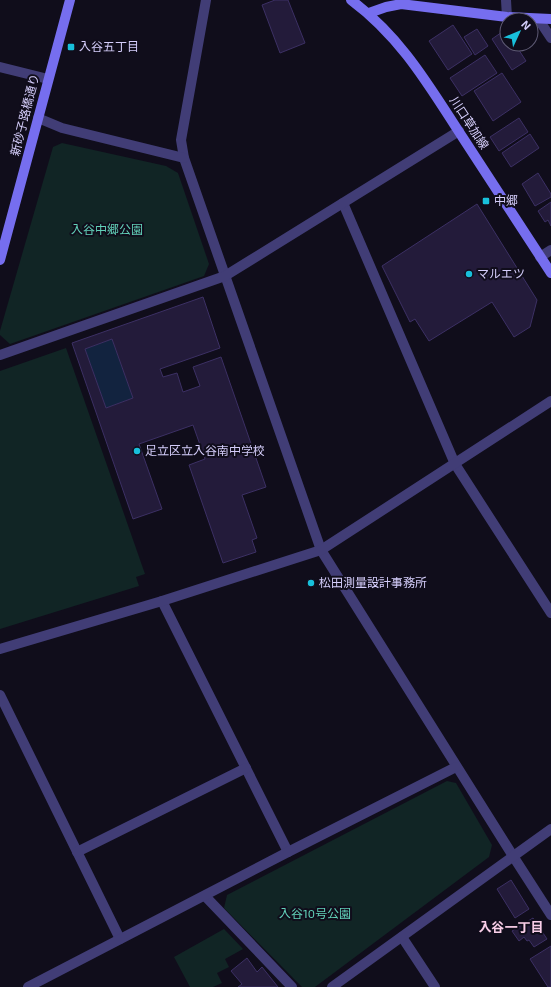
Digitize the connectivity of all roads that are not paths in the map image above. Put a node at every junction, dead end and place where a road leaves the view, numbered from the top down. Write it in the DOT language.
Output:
graph roads {
  1 [pos="70,0"];
  2 [pos="206,0"];
  3 [pos="351,0"];
  4 [pos="506,0"];
  5 [pos="507,12"];
  6 [pos="369,13"];
  7 [pos="499,16"];
  8 [pos="539,20"];
  9 [pos="551,20"];
  10 [pos="551,38"];
  11 [pos="0,67"];
  12 [pos="48,79"];
  13 [pos="38,118"];
  14 [pos="459,131"];
  15 [pos="184,158"];
  16 [pos="344,203"];
  17 [pos="551,250"];
  18 [pos="540,256"];
  19 [pos="0,260"];
  20 [pos="551,273"];
  21 [pos="225,276"];
  22 [pos="0,355"];
  23 [pos="551,401"];
  24 [pos="454,464"];
  25 [pos="321,550"];
  26 [pos="162,601"];
  27 [pos="551,613"];
  28 [pos="0,649"];
  29 [pos="0,695"];
  30 [pos="456,767"];
  31 [pos="246,768"];
  32 [pos="551,829"];
  33 [pos="77,852"];
  34 [pos="288,852"];
  35 [pos="513,856"];
  36 [pos="205,896"];
  37 [pos="551,915"];
  38 [pos="402,937"];
  39 [pos="120,940"];
  40 [pos="28,987"];
  41 [pos="292,987"];
  42 [pos="332,987"];
  43 [pos="435,987"];
  1 -- 12 [label="street, 新砂子路橋通り"];
  2 -- 15 [label="street"];
  3 -- 6 [label="street, 川口草加線"];
  4 -- 5 [label="street"];
  6 -- 7 [label="street"];
  6 -- 14 [label="street, 川口草加線"];
  8 -- 9 [label="street"];
  8 -- 10 [label="street"];
  11 -- 12 [label="street"];
  12 -- 13 [label="street, 新砂子路橋通り"];
  13 -- 15 [label="street"];
  13 -- 19 [label="street, 新砂子路橋通り"];
  14 -- 16 [label="street"];
  14 -- 18 [label="street, 川口草加線"];
  15 -- 21 [label="street"];
  16 -- 21 [label="street"];
  16 -- 24 [label="street"];
  17 -- 18 [label="street"];
  18 -- 20 [label="street, 川口草加線"];
  21 -- 22 [label="street"];
  21 -- 25 [label="street"];
  23 -- 24 [label="street"];
  24 -- 25 [label="street"];
  24 -- 27 [label="street"];
  25 -- 26 [label="street"];
  25 -- 30 [label="street"];
  26 -- 28 [label="street"];
  26 -- 31 [label="street"];
  29 -- 33 [label="street"];
  30 -- 34 [label="street"];
  30 -- 35 [label="street"];
  31 -- 33 [label="street"];
  31 -- 34 [label="street"];
  32 -- 35 [label="street"];
  33 -- 39 [label="street"];
  34 -- 36 [label="street"];
  35 -- 37 [label="street"];
  35 -- 38 [label="street"];
  36 -- 39 [label="street"];
  36 -- 41 [label="street"];
  38 -- 42 [label="street"];
  38 -- 43 [label="street"];
  39 -- 40 [label="street"];
}
